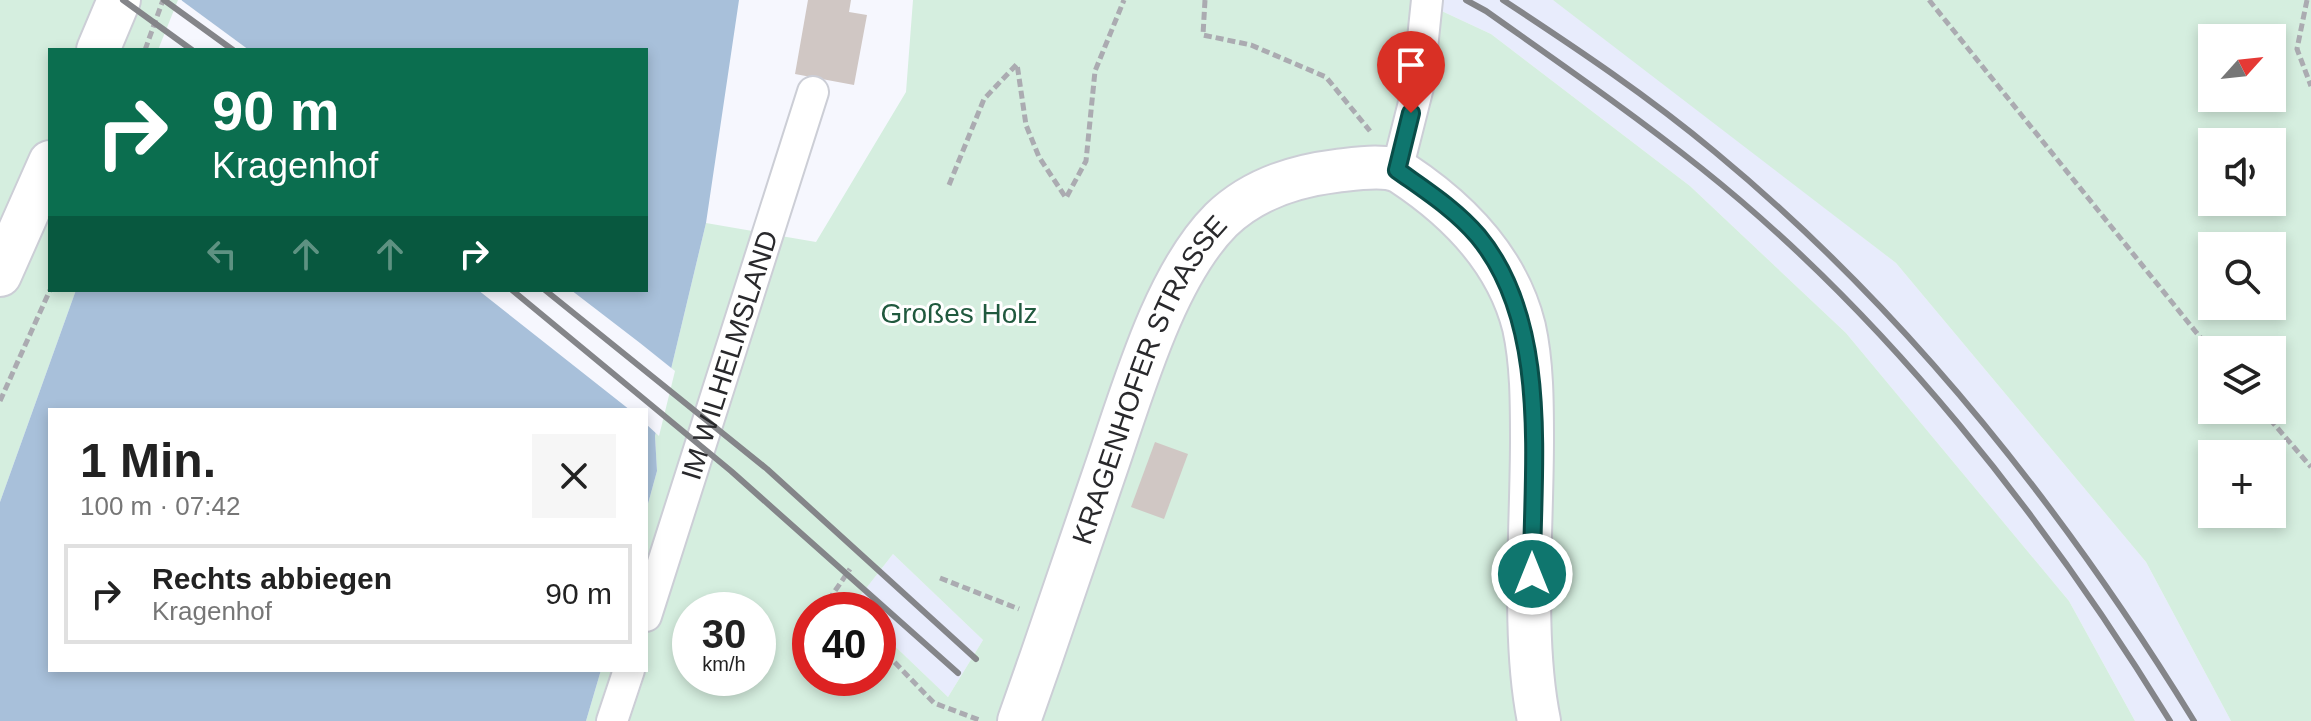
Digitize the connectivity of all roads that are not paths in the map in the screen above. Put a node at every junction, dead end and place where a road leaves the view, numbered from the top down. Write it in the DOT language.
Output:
graph roads {
  1 [pos="119,0"];
  2 [pos="1427,0"];
  3 [pos="99,48"];
  4 [pos="813,92"];
  5 [pos="48,167"];
  6 [pos="1398,167"];
  7 [pos="0,275"];
  8 [pos="648,610"];
  9 [pos="628,672"];
  10 [pos="612,721"];
  11 [pos="1019,721"];
  12 [pos="1539,721"];
  1 -- 3 [label="street"];
  2 -- 6 [label="street"];
  4 -- 8 [label="street, IM WILHELMSLAND"];
  5 -- 7 [label="street"];
  6 -- 11 [label="street, KRAGENHOFER STRASSE"];
  6 -- 12 [label="street"];
  9 -- 10 [label="street"];
}
